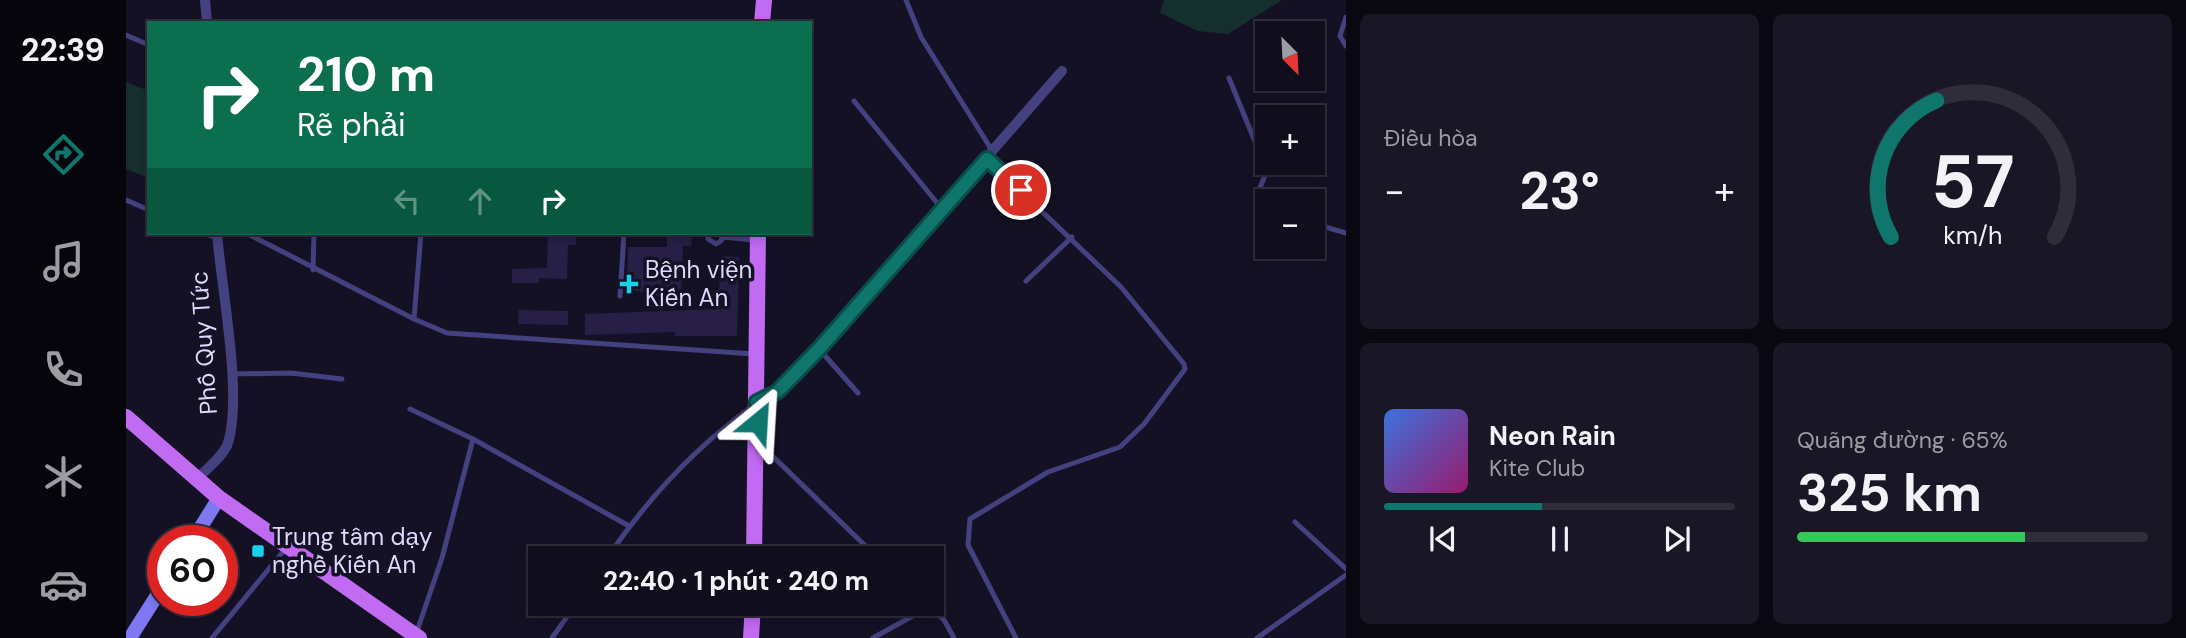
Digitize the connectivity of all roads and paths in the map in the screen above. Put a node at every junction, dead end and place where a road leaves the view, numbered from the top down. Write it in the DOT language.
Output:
graph roads {
  1 [pos="205,0"];
  2 [pos="764,0"];
  3 [pos="906,0"];
  4 [pos="1346,17"];
  5 [pos="206,21"];
  6 [pos="762,21"];
  7 [pos="126,35"];
  8 [pos="147,44"];
  9 [pos="1346,47"];
  10 [pos="1062,71"];
  11 [pos="1229,78"];
  12 [pos="854,101"];
  13 [pos="990,155"];
  14 [pos="1259,189"];
  15 [pos="126,200"];
  16 [pos="147,209"];
  17 [pos="942,209"];
  18 [pos="1325,227"];
  19 [pos="1346,233"];
  20 [pos="250,235"];
  21 [pos="314,235"];
  22 [pos="421,235"];
  23 [pos="624,235"];
  24 [pos="709,235"];
  25 [pos="722,235"];
  26 [pos="217,236"];
  27 [pos="757,237"];
  28 [pos="1072,237"];
  29 [pos="313,270"];
  30 [pos="1026,281"];
  31 [pos="620,296"];
  32 [pos="414,319"];
  33 [pos="819,349"];
  34 [pos="758,355"];
  35 [pos="232,374"];
  36 [pos="342,379"];
  37 [pos="858,393"];
  38 [pos="757,402"];
  39 [pos="410,409"];
  40 [pos="126,417"];
  41 [pos="473,439"];
  42 [pos="758,442"];
  43 [pos="196,480"];
  44 [pos="219,498"];
  45 [pos="1295,522"];
  46 [pos="202,525"];
  47 [pos="629,526"];
  48 [pos="288,546"];
  49 [pos="615,546"];
  50 [pos="754,546"];
  51 [pos="866,546"];
  52 [pos="1346,569"];
  53 [pos="1346,575"];
  54 [pos="147,611"];
  55 [pos="568,616"];
  56 [pos="752,616"];
  57 [pos="910,616"];
  58 [pos="940,616"];
  59 [pos="409,635"];
  60 [pos="130,638"];
  61 [pos="212,638"];
  62 [pos="552,638"];
  63 [pos="751,638"];
  64 [pos="873,638"];
  65 [pos="954,638"];
  66 [pos="1016,638"];
  67 [pos="1257,638"];
  1 -- 5 [label="street"];
  2 -- 6 [label="main road"];
  3 -- 13 [label="lane"];
  4 -- 9 [label="lane"];
  7 -- 8 [label="lane"];
  10 -- 13 [label="street"];
  11 -- 14 [label="lane"];
  12 -- 17 [label="lane"];
  13 -- 17 [label="street"];
  13 -- 28 [label="lane"];
  15 -- 16 [label="lane"];
  17 -- 33 [label="street"];
  18 -- 19 [label="lane"];
  20 -- 29 [label="lane"];
  21 -- 29 [label="lane"];
  22 -- 32 [label="lane"];
  23 -- 31 [label="lane"];
  24 -- 25 [label="lane"];
  25 -- 27 [label="lane"];
  26 -- 35 [label="street, Phố Quy Tức"];
  27 -- 34 [label="main road"];
  28 -- 30 [label="lane"];
  28 -- 66 [label="lane"];
  29 -- 32 [label="lane"];
  32 -- 34 [label="lane"];
  33 -- 37 [label="lane"];
  33 -- 38 [label="street"];
  34 -- 38 [label="main road"];
  35 -- 36 [label="lane"];
  35 -- 43 [label="street, Phố Quy Tức"];
  38 -- 42 [label="main road"];
  38 -- 47 [label="lane"];
  39 -- 41 [label="lane"];
  40 -- 43 [label="main road"];
  41 -- 47 [label="lane"];
  41 -- 59 [label="lane"];
  42 -- 50 [label="main road"];
  42 -- 51 [label="lane"];
  43 -- 44 [label="main road"];
  44 -- 46 [label="street"];
  44 -- 48 [label="main road"];
  45 -- 52 [label="lane"];
  47 -- 49 [label="lane"];
  48 -- 59 [label="main road"];
  48 -- 61 [label="lane"];
  53 -- 67 [label="lane"];
  54 -- 60 [label="street"];
  55 -- 62 [label="lane"];
  56 -- 63 [label="main road"];
  57 -- 64 [label="lane"];
  58 -- 65 [label="lane"];
}
